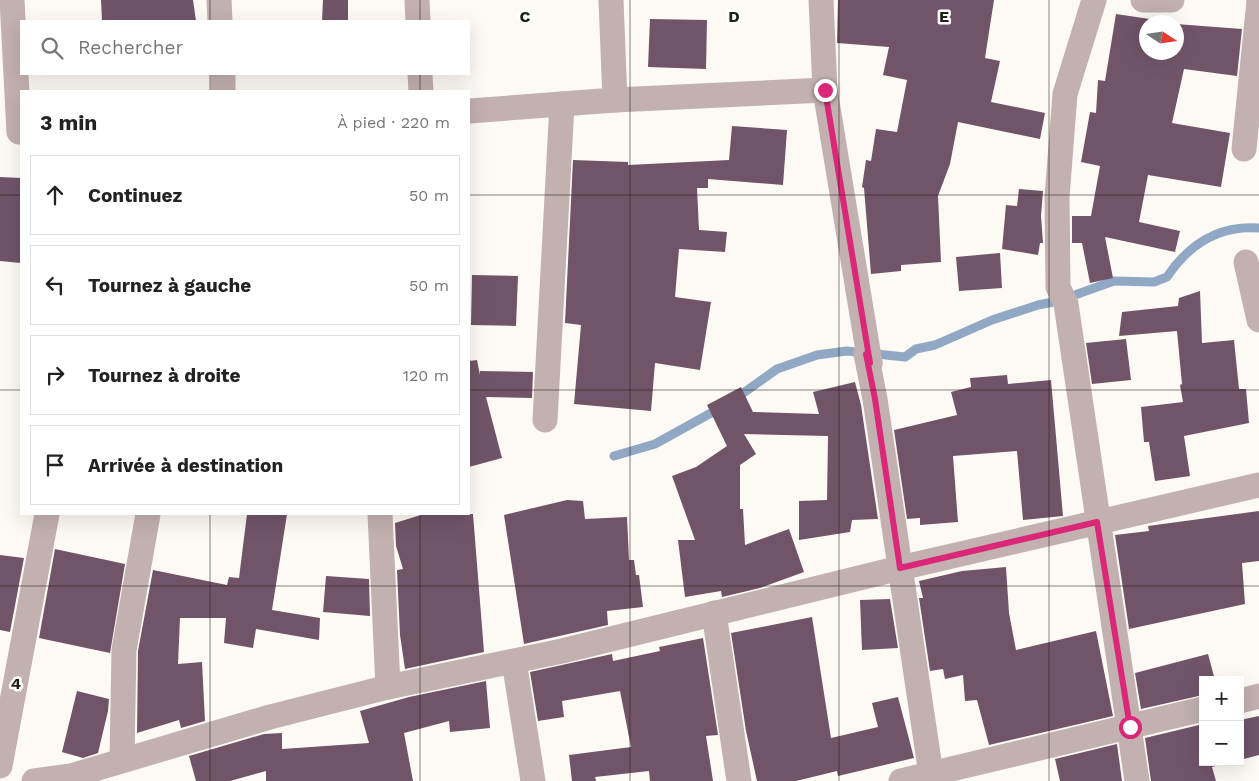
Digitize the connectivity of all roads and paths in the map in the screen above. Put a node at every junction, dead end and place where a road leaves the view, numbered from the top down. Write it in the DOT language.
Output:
graph roads {
  1 [pos="12,0"];
  2 [pos="219,0"];
  3 [pos="418,0"];
  4 [pos="612,0"];
  5 [pos="821,0"];
  6 [pos="1094,0"];
  7 [pos="1144,0"];
  8 [pos="1172,0"];
  9 [pos="1238,0"];
  10 [pos="1259,1"];
  11 [pos="1258,8"];
  12 [pos="220,20"];
  13 [pos="418,20"];
  14 [pos="223,75"];
  15 [pos="420,75"];
  16 [pos="224,90"];
  17 [pos="421,90"];
  18 [pos="825,90"];
  19 [pos="615,100"];
  20 [pos="562,104"];
  21 [pos="470,111"];
  22 [pos="13,132"];
  23 [pos="1244,149"];
  24 [pos="1246,262"];
  25 [pos="1259,320"];
  26 [pos="545,420"];
  27 [pos="1259,485"];
  28 [pos="48,515"];
  29 [pos="148,515"];
  30 [pos="380,515"];
  31 [pos="1097,522"];
  32 [pos="900,568"];
  33 [pos="714,614"];
  34 [pos="514,661"];
  35 [pos="388,687"];
  36 [pos="1259,696"];
  37 [pos="1244,699"];
  38 [pos="1199,711"];
  39 [pos="1130,727"];
  40 [pos="122,760"];
  41 [pos="0,766"];
  42 [pos="932,778"];
  43 [pos="34,781"];
  44 [pos="533,781"];
  45 [pos="739,781"];
  46 [pos="901,781"];
  47 [pos="1137,781"];
  1 -- 22 [label="street"];
  2 -- 12 [label="street"];
  3 -- 13 [label="street"];
  4 -- 19 [label="street"];
  5 -- 18 [label="street"];
  6 -- 31 [label="street"];
  7 -- 8 [label="street"];
  9 -- 11 [label="street"];
  10 -- 11 [label="street"];
  11 -- 23 [label="street"];
  14 -- 16 [label="street"];
  15 -- 17 [label="street"];
  18 -- 19 [label="street"];
  18 -- 32 [label="street"];
  19 -- 20 [label="street"];
  20 -- 21 [label="street"];
  20 -- 26 [label="street"];
  24 -- 25 [label="street"];
  27 -- 31 [label="street"];
  28 -- 41 [label="street"];
  29 -- 40 [label="street"];
  30 -- 35 [label="street"];
  31 -- 32 [label="street"];
  31 -- 39 [label="street"];
  32 -- 33 [label="street"];
  32 -- 42 [label="street"];
  33 -- 34 [label="street"];
  33 -- 45 [label="street"];
  34 -- 35 [label="street"];
  34 -- 44 [label="street"];
  35 -- 40 [label="street"];
  36 -- 37 [label="street"];
  38 -- 39 [label="street"];
  39 -- 42 [label="street"];
  39 -- 47 [label="street"];
  40 -- 43 [label="street"];
  42 -- 46 [label="street"];
}
